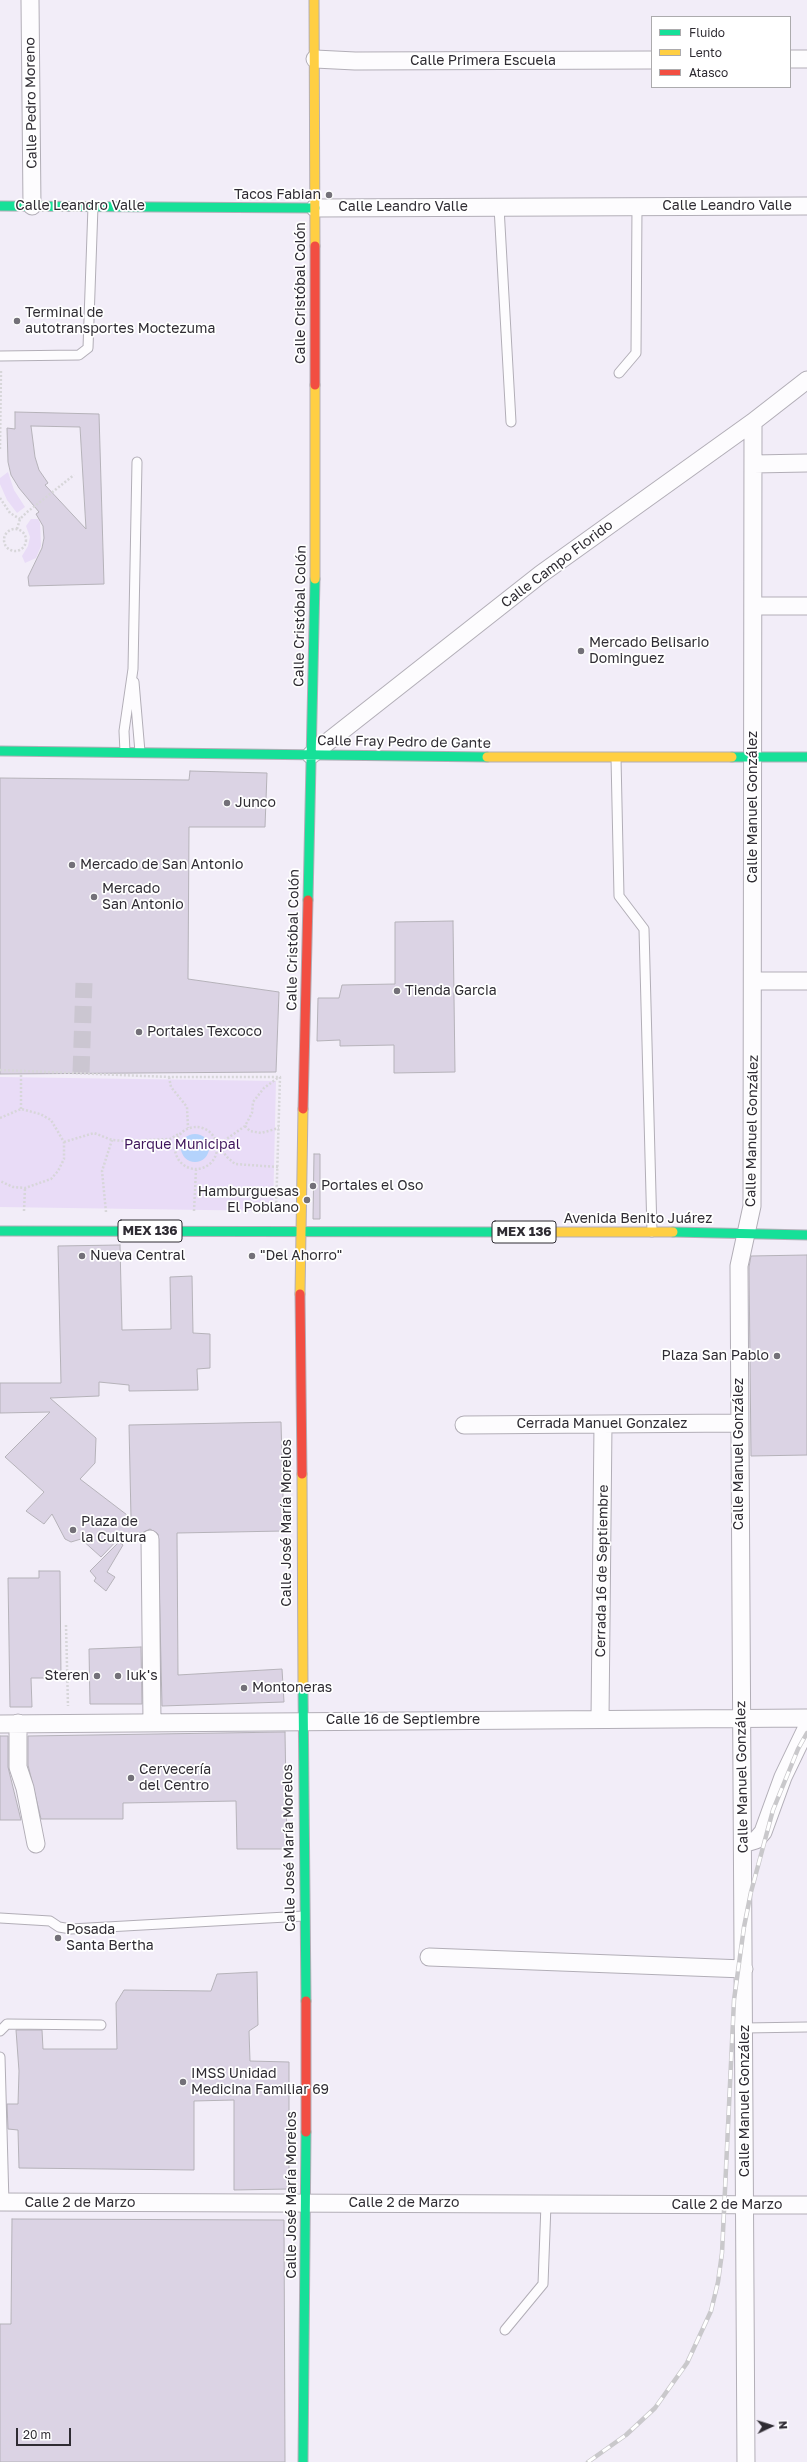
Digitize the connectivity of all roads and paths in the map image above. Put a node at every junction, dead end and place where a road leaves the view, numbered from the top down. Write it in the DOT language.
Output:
graph roads {
  1 [pos="30,0"];
  2 [pos="314,0"];
  3 [pos="315,59"];
  4 [pos="791,59"];
  5 [pos="807,59"];
  6 [pos="651,60"];
  7 [pos="0,206"];
  8 [pos="32,206"];
  9 [pos="93,206"];
  10 [pos="637,206"];
  11 [pos="807,206"];
  12 [pos="499,207"];
  13 [pos="315,208"];
  14 [pos="0,356"];
  15 [pos="619,373"];
  16 [pos="807,380"];
  17 [pos="511,422"];
  18 [pos="753,422"];
  19 [pos="0,449"];
  20 [pos="138,462"];
  21 [pos="807,463"];
  22 [pos="754,464"];
  23 [pos="74,475"];
  24 [pos="0,498"];
  25 [pos="20,520"];
  26 [pos="17,529"];
  27 [pos="0,538"];
  28 [pos="4,538"];
  29 [pos="754,606"];
  30 [pos="807,606"];
  31 [pos="133,669"];
  32 [pos="0,751"];
  33 [pos="125,752"];
  34 [pos="140,752"];
  35 [pos="311,755"];
  36 [pos="753,757"];
  37 [pos="807,757"];
  38 [pos="616,758"];
  39 [pos="753,981"];
  40 [pos="807,981"];
  41 [pos="0,1070"];
  42 [pos="21,1071"];
  43 [pos="169,1077"];
  44 [pos="280,1077"];
  45 [pos="21,1109"];
  46 [pos="0,1118"];
  47 [pos="245,1126"];
  48 [pos="188,1128"];
  49 [pos="279,1128"];
  50 [pos="182,1132"];
  51 [pos="112,1140"];
  52 [pos="64,1142"];
  53 [pos="218,1145"];
  54 [pos="278,1167"];
  55 [pos="196,1170"];
  56 [pos="0,1181"];
  57 [pos="25,1188"];
  58 [pos="18,1210"];
  59 [pos="24,1211"];
  60 [pos="32,1211"];
  61 [pos="99,1212"];
  62 [pos="106,1212"];
  63 [pos="113,1212"];
  64 [pos="187,1214"];
  65 [pos="194,1214"];
  66 [pos="202,1214"];
  67 [pos="276,1215"];
  68 [pos="0,1231"];
  69 [pos="105,1231"];
  70 [pos="652,1232"];
  71 [pos="300,1233"];
  72 [pos="747,1234"];
  73 [pos="807,1235"];
  74 [pos="739,1423"];
  75 [pos="603,1424"];
  76 [pos="464,1425"];
  77 [pos="150,1539"];
  78 [pos="66,1625"];
  79 [pos="742,1718"];
  80 [pos="807,1718"];
  81 [pos="600,1719"];
  82 [pos="302,1720"];
  83 [pos="152,1722"];
  84 [pos="68,1723"];
  85 [pos="0,1724"];
  86 [pos="18,1724"];
  87 [pos="807,1728"];
  88 [pos="36,1844"];
  89 [pos="743,1844"];
  90 [pos="304,1916"];
  91 [pos="0,1918"];
  92 [pos="429,1957"];
  93 [pos="744,1969"];
  94 [pos="101,2025"];
  95 [pos="807,2027"];
  96 [pos="745,2028"];
  97 [pos="0,2031"];
  98 [pos="0,2057"];
  99 [pos="2,2202"];
  100 [pos="307,2203"];
  101 [pos="546,2204"];
  102 [pos="745,2205"];
  103 [pos="807,2205"];
  104 [pos="505,2330"];
  105 [pos="303,2462"];
  106 [pos="746,2462"];
  1 -- 8 [label="street, Calle Pedro Moreno"];
  2 -- 3 [label="street, Calle Cristóbal Colón"];
  3 -- 6 [label="street, Calle Primera Escuela"];
  3 -- 13 [label="street, Calle Cristóbal Colón"];
  4 -- 5 [label="street"];
  7 -- 8 [label="street, Calle Leandro Valle"];
  8 -- 9 [label="street, Calle Leandro Valle"];
  9 -- 13 [label="street, Calle Leandro Valle"];
  9 -- 14 [label="lane"];
  10 -- 11 [label="street, Calle Leandro Valle"];
  10 -- 12 [label="street, Calle Leandro Valle"];
  10 -- 15 [label="lane"];
  12 -- 13 [label="street, Calle Leandro Valle"];
  12 -- 17 [label="lane"];
  13 -- 35 [label="street, Calle Cristóbal Colón"];
  14 -- 19 [label="path"];
  16 -- 18 [label="street, Calle Campo Florido"];
  18 -- 22 [label="street, Calle Manuel González"];
  18 -- 35 [label="street, Calle Campo Florido"];
  20 -- 31 [label="lane"];
  21 -- 22 [label="street"];
  22 -- 29 [label="street, Calle Manuel González"];
  23 -- 25 [label="path"];
  24 -- 25 [label="path"];
  25 -- 26 [label="path"];
  26 -- 28 [label="path"];
  26 -- 28 [label="path"];
  27 -- 28 [label="path"];
  29 -- 30 [label="street"];
  29 -- 36 [label="street, Calle Manuel González"];
  31 -- 33 [label="lane"];
  31 -- 34 [label="lane"];
  32 -- 33 [label="street, Calle Fray Pedro de Gante"];
  33 -- 34 [label="street, Calle Fray Pedro de Gante"];
  34 -- 35 [label="street, Calle Fray Pedro de Gante"];
  35 -- 38 [label="street, Calle Fray Pedro de Gante"];
  35 -- 71 [label="street, Calle Cristóbal Colón"];
  36 -- 37 [label="street, Calle Fray Pedro de Gante"];
  36 -- 38 [label="street, Calle Fray Pedro de Gante"];
  36 -- 39 [label="street, Calle Manuel González"];
  38 -- 70 [label="lane"];
  39 -- 40 [label="street"];
  39 -- 72 [label="street, Calle Manuel González"];
  41 -- 42 [label="path"];
  42 -- 43 [label="path"];
  42 -- 45 [label="path"];
  43 -- 44 [label="path"];
  43 -- 48 [label="path"];
  44 -- 47 [label="path"];
  44 -- 49 [label="path"];
  45 -- 46 [label="path"];
  45 -- 52 [label="path"];
  47 -- 49 [label="path"];
  47 -- 53 [label="path"];
  48 -- 50 [label="path"];
  48 -- 53 [label="path"];
  49 -- 54 [label="path"];
  50 -- 51 [label="path"];
  50 -- 55 [label="path"];
  51 -- 52 [label="path"];
  51 -- 62 [label="path"];
  52 -- 57 [label="path"];
  53 -- 54 [label="path"];
  53 -- 55 [label="path"];
  54 -- 67 [label="path"];
  55 -- 65 [label="path"];
  56 -- 57 [label="path"];
  57 -- 59 [label="path"];
  58 -- 59 [label="path"];
  59 -- 60 [label="path"];
  61 -- 62 [label="path"];
  62 -- 63 [label="path"];
  62 -- 69 [label="path"];
  64 -- 65 [label="path"];
  65 -- 66 [label="path"];
  68 -- 69 [label="street, MEX 136"];
  69 -- 71 [label="street, MEX 136"];
  70 -- 71 [label="street, Avenida Benito Juárez / MEX 136"];
  70 -- 72 [label="street, Avenida Benito Juárez / MEX 136"];
  71 -- 82 [label="street, Calle José María Morelos"];
  72 -- 73 [label="street, Avenida Benito Juárez / MEX 136"];
  72 -- 74 [label="street, Calle Manuel González"];
  74 -- 75 [label="street, Cerrada Manuel Gonzalez"];
  74 -- 79 [label="street, Calle Manuel González"];
  75 -- 76 [label="street, Cerrada Manuel Gonzalez"];
  75 -- 81 [label="street, Cerrada 16 de Septiembre"];
  77 -- 83 [label="street"];
  78 -- 84 [label="path"];
  79 -- 80 [label="street, Calle 16 de Septiembre"];
  79 -- 81 [label="street, Calle 16 de Septiembre"];
  79 -- 89 [label="street, Calle Manuel González"];
  81 -- 82 [label="street, Calle 16 de Septiembre"];
  82 -- 83 [label="street, Calle 16 de Septiembre"];
  82 -- 90 [label="street, Calle José María Morelos"];
  83 -- 84 [label="street, Calle 16 de Septiembre"];
  84 -- 86 [label="street, Calle 16 de Septiembre"];
  85 -- 86 [label="street, Calle 16 de Septiembre"];
  86 -- 88 [label="street"];
  87 -- 89 [label="street"];
  89 -- 93 [label="street, Calle Manuel González"];
  90 -- 91 [label="lane"];
  90 -- 100 [label="street, Calle José María Morelos"];
  92 -- 93 [label="street"];
  93 -- 96 [label="street, Calle Manuel González"];
  94 -- 97 [label="lane"];
  95 -- 96 [label="lane"];
  96 -- 102 [label="street, Calle Manuel González"];
  98 -- 99 [label="lane"];
  99 -- 100 [label="street, Calle 2 de Marzo"];
  100 -- 101 [label="street, Calle 2 de Marzo"];
  100 -- 105 [label="street, Calle José María Morelos"];
  101 -- 102 [label="street, Calle 2 de Marzo"];
  101 -- 104 [label="lane"];
  102 -- 103 [label="street, Calle 2 de Marzo"];
  102 -- 106 [label="street, Calle Manuel González"];
}
